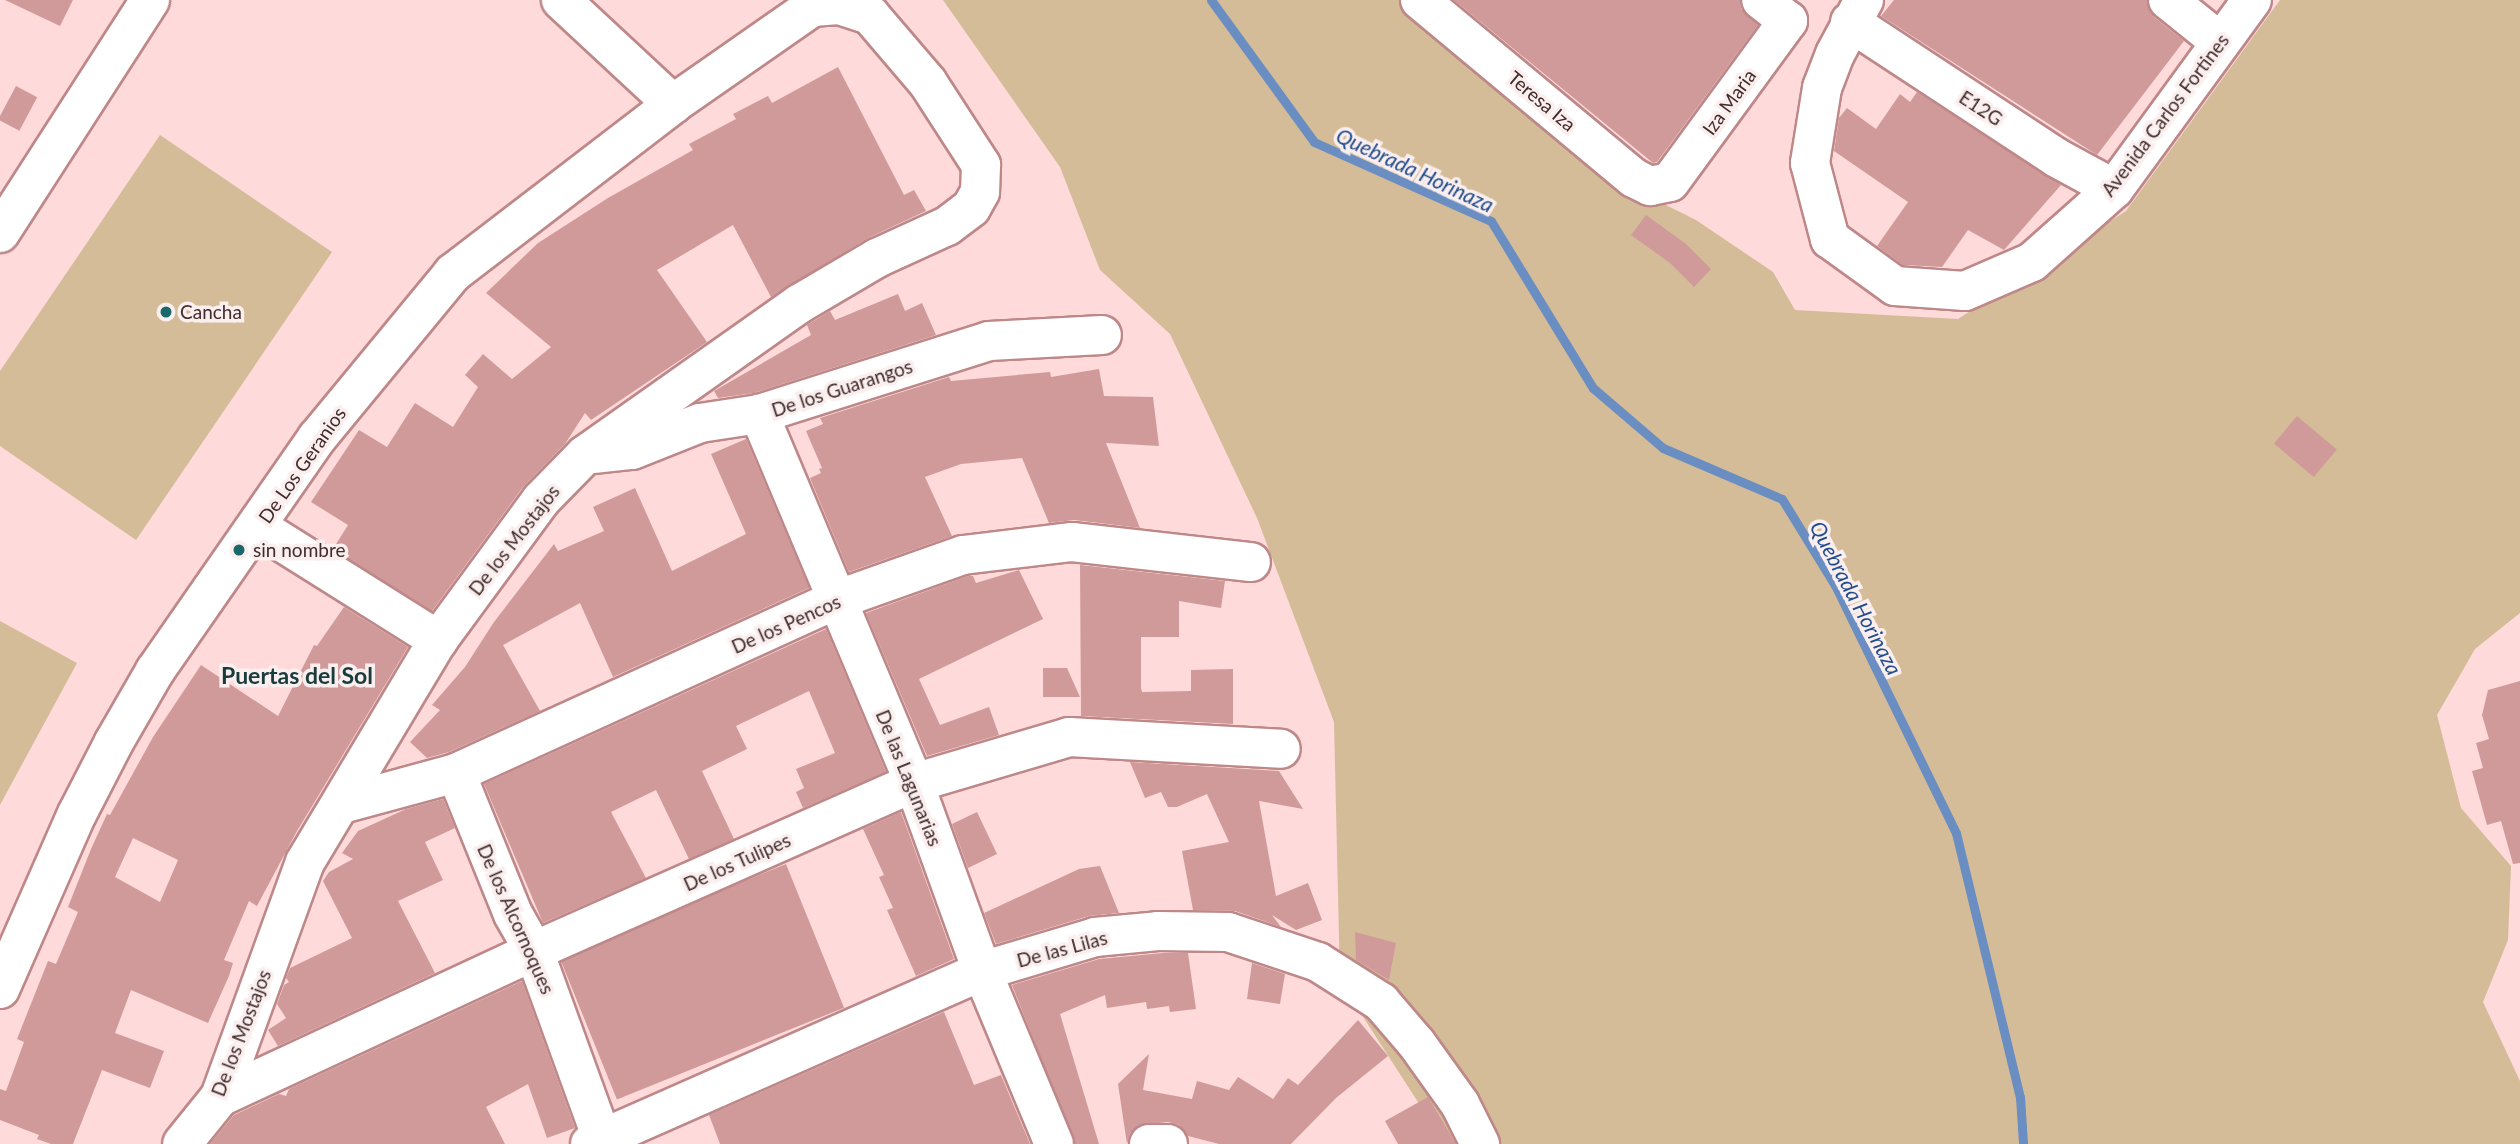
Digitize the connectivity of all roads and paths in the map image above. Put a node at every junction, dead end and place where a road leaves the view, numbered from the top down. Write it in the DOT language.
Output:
graph roads {
  1 [pos="150,0"];
  2 [pos="562,0"];
  3 [pos="1420,0"];
  4 [pos="2168,0"];
  5 [pos="2252,0"];
  6 [pos="812,7"];
  7 [pos="1774,11"];
  8 [pos="1857,11"];
  9 [pos="2220,42"];
  10 [pos="673,104"];
  11 [pos="1670,182"];
  12 [pos="2114,189"];
  13 [pos="0,233"];
  14 [pos="1102,335"];
  15 [pos="759,414"];
  16 [pos="585,455"];
  17 [pos="258,527"];
  18 [pos="1251,562"];
  19 [pos="836,600"];
  20 [pos="438,640"];
  21 [pos="1281,749"];
  22 [pos="456,773"];
  23 [pos="914,783"];
  24 [pos="342,804"];
  25 [pos="534,951"];
  26 [pos="982,971"];
  27 [pos="0,989"];
  28 [pos="220,1097"];
  29 [pos="599,1142"];
  30 [pos="182,1144"];
  31 [pos="1054,1144"];
  32 [pos="1149,1144"];
  33 [pos="1168,1144"];
  34 [pos="1480,1144"];
  1 -- 13 [label="street"];
  2 -- 10 [label="street"];
  3 -- 11 [label="street, Teresa Iza"];
  4 -- 9 [label="street"];
  5 -- 9 [label="street, Avenida Carlos Fortines"];
  6 -- 10 [label="street, De Los Geranios"];
  6 -- 16 [label="street, De los Mostajos"];
  7 -- 11 [label="street, Iza Maria"];
  8 -- 12 [label="street, E12G"];
  8 -- 12 [label="street, Avenida Carlos Fortines"];
  9 -- 12 [label="street, Avenida Carlos Fortines"];
  10 -- 17 [label="street, De Los Geranios"];
  14 -- 15 [label="street, De los Guarangos"];
  15 -- 16 [label="street, De los Guarangos"];
  15 -- 19 [label="street, De las Lagunarias"];
  16 -- 20 [label="street, De los Mostajos"];
  17 -- 20 [label="street"];
  17 -- 27 [label="street, De Los Geranios"];
  18 -- 19 [label="street, De los Pencos"];
  19 -- 22 [label="street, De los Pencos"];
  19 -- 23 [label="street, De las Lagunarias"];
  20 -- 24 [label="street, De los Mostajos"];
  21 -- 23 [label="street, De los Tulipes"];
  22 -- 24 [label="street, De los Pencos"];
  22 -- 25 [label="street, De los Alcornoques"];
  23 -- 25 [label="street, De los Tulipes"];
  23 -- 26 [label="street, De las Lagunarias"];
  24 -- 28 [label="street, De los Mostajos"];
  25 -- 28 [label="street, De los Tulipes"];
  25 -- 29 [label="street, De los Alcornoques"];
  26 -- 29 [label="street, De las Lilas"];
  26 -- 31 [label="street, De las Lagunarias"];
  26 -- 34 [label="street, De las Lilas"];
  28 -- 30 [label="street, De los Mostajos"];
  32 -- 33 [label="street"];
}
